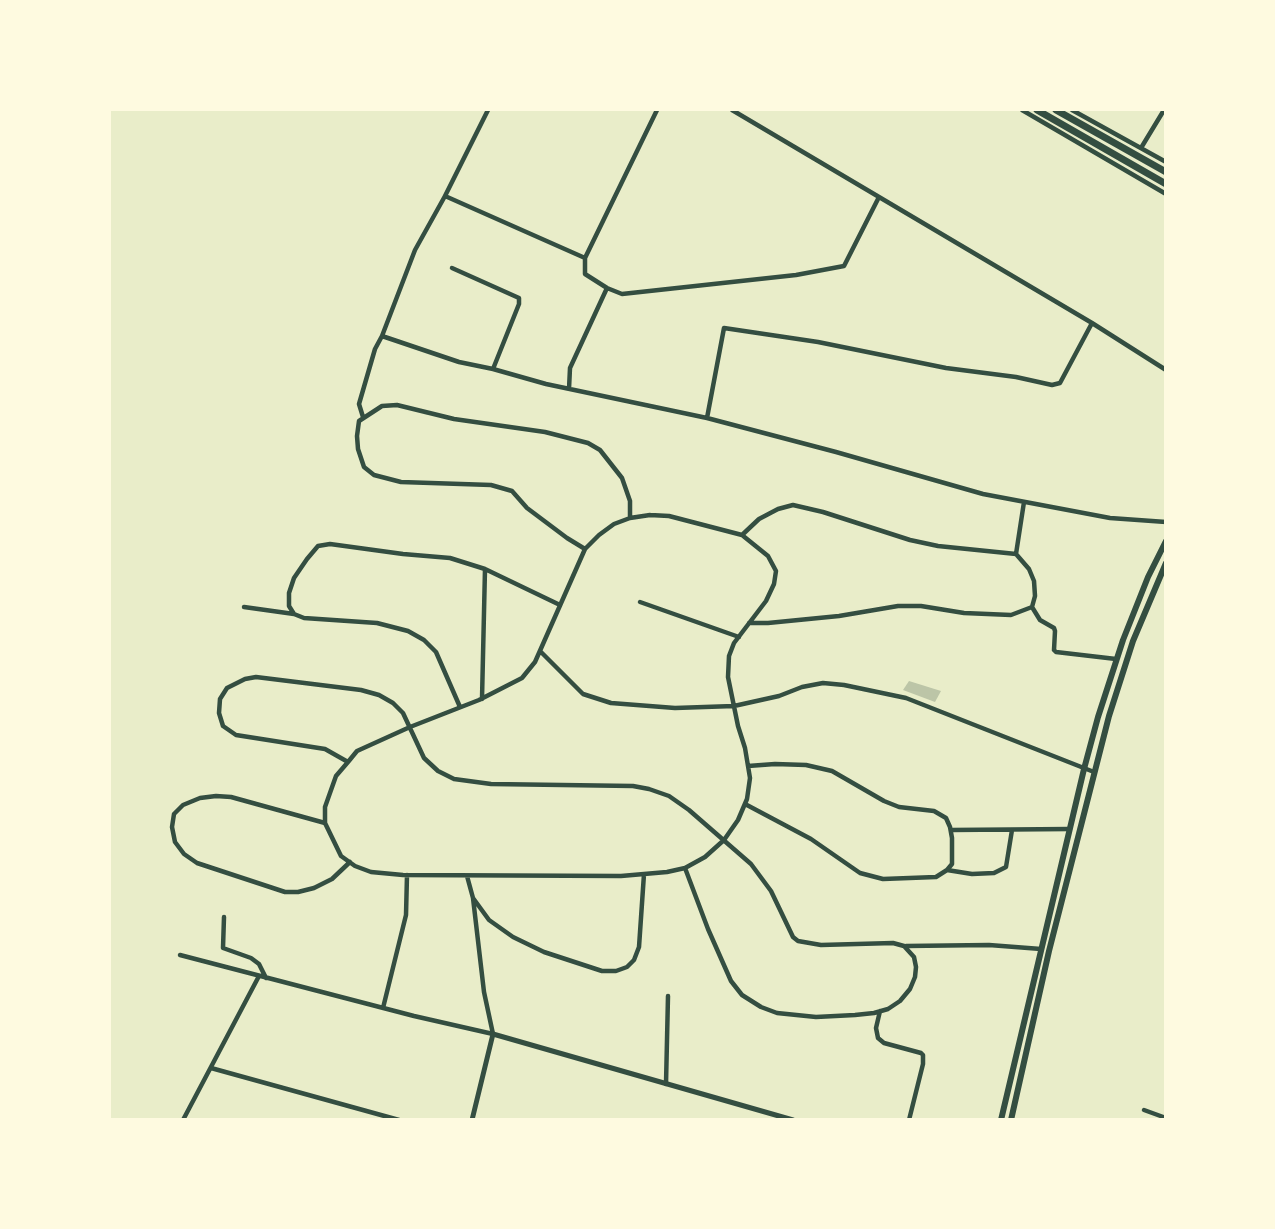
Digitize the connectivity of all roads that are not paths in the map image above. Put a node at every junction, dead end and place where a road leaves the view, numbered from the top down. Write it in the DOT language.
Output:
graph roads {
  1 [pos="488,110"];
  2 [pos="657,110"];
  3 [pos="732,110"];
  4 [pos="1022,110"];
  5 [pos="1037,110"];
  6 [pos="1056,110"];
  7 [pos="1072,110"];
  8 [pos="1164,110"];
  9 [pos="1141,148"];
  10 [pos="1166,162"];
  11 [pos="1166,172"];
  12 [pos="1166,184"];
  13 [pos="1166,194"];
  14 [pos="445,196"];
  15 [pos="879,197"];
  16 [pos="585,258"];
  17 [pos="452,268"];
  18 [pos="607,288"];
  19 [pos="1092,323"];
  20 [pos="382,336"];
  21 [pos="493,369"];
  22 [pos="1166,370"];
  23 [pos="569,389"];
  24 [pos="363,417"];
  25 [pos="707,418"];
  26 [pos="1024,502"];
  27 [pos="630,518"];
  28 [pos="1166,522"];
  29 [pos="742,535"];
  30 [pos="1166,541"];
  31 [pos="585,549"];
  32 [pos="1016,554"];
  33 [pos="1166,563"];
  34 [pos="485,569"];
  35 [pos="640,602"];
  36 [pos="560,605"];
  37 [pos="244,607"];
  38 [pos="1032,607"];
  39 [pos="294,614"];
  40 [pos="749,623"];
  41 [pos="739,637"];
  42 [pos="540,651"];
  43 [pos="1116,659"];
  44 [pos="482,699"];
  45 [pos="734,706"];
  46 [pos="460,707"];
  47 [pos="410,727"];
  48 [pos="348,762"];
  49 [pos="748,766"];
  50 [pos="1084,769"];
  51 [pos="1094,772"];
  52 [pos="745,804"];
  53 [pos="325,823"];
  54 [pos="1070,829"];
  55 [pos="951,830"];
  56 [pos="1012,830"];
  57 [pos="724,840"];
  58 [pos="350,862"];
  59 [pos="685,868"];
  60 [pos="947,870"];
  61 [pos="644,874"];
  62 [pos="407,875"];
  63 [pos="467,876"];
  64 [pos="473,898"];
  65 [pos="224,917"];
  66 [pos="904,946"];
  67 [pos="1041,950"];
  68 [pos="180,956"];
  69 [pos="259,976"];
  70 [pos="266,978"];
  71 [pos="668,996"];
  72 [pos="1029,1000"];
  73 [pos="1038,1002"];
  74 [pos="383,1008"];
  75 [pos="880,1011"];
  76 [pos="493,1034"];
  77 [pos="211,1068"];
  78 [pos="666,1084"];
  79 [pos="1144,1110"];
  80 [pos="1166,1118"];
  81 [pos="183,1119"];
  82 [pos="399,1119"];
  83 [pos="472,1119"];
  84 [pos="793,1119"];
  85 [pos="909,1119"];
  86 [pos="1001,1119"];
  87 [pos="1011,1119"];
  1 -- 14 [label="street"];
  2 -- 16 [label="street"];
  3 -- 15 [label="street"];
  4 -- 13 [label="street"];
  5 -- 12 [label="main road"];
  6 -- 11 [label="main road"];
  7 -- 9 [label="street"];
  8 -- 9 [label="street"];
  9 -- 10 [label="street"];
  14 -- 16 [label="street"];
  14 -- 20 [label="street"];
  15 -- 18 [label="street"];
  15 -- 19 [label="street"];
  16 -- 18 [label="street"];
  17 -- 21 [label="street"];
  18 -- 23 [label="street"];
  19 -- 22 [label="street"];
  19 -- 25 [label="street"];
  20 -- 21 [label="street"];
  20 -- 24 [label="street"];
  21 -- 23 [label="street"];
  23 -- 25 [label="street"];
  24 -- 27 [label="street"];
  24 -- 31 [label="street"];
  25 -- 26 [label="street"];
  26 -- 28 [label="street"];
  26 -- 32 [label="street"];
  27 -- 29 [label="street"];
  27 -- 31 [label="street"];
  29 -- 32 [label="street"];
  29 -- 40 [label="street"];
  30 -- 43 [label="main road"];
  31 -- 36 [label="street"];
  32 -- 38 [label="street"];
  33 -- 51 [label="main road"];
  34 -- 36 [label="street"];
  34 -- 39 [label="street"];
  34 -- 44 [label="street"];
  35 -- 41 [label="street"];
  36 -- 42 [label="street"];
  37 -- 39 [label="street"];
  38 -- 40 [label="street"];
  38 -- 43 [label="street"];
  39 -- 46 [label="street"];
  40 -- 41 [label="street"];
  41 -- 45 [label="street"];
  42 -- 44 [label="street"];
  42 -- 45 [label="street"];
  43 -- 50 [label="main road"];
  44 -- 46 [label="street"];
  45 -- 49 [label="street"];
  45 -- 50 [label="street"];
  46 -- 47 [label="street"];
  47 -- 48 [label="street"];
  47 -- 48 [label="street"];
  47 -- 57 [label="street"];
  48 -- 53 [label="street"];
  49 -- 52 [label="street"];
  49 -- 55 [label="street"];
  50 -- 51 [label="street"];
  50 -- 54 [label="main road"];
  51 -- 73 [label="main road"];
  52 -- 57 [label="street"];
  52 -- 60 [label="street"];
  53 -- 58 [label="street"];
  53 -- 58 [label="street"];
  54 -- 56 [label="street"];
  54 -- 67 [label="main road"];
  55 -- 56 [label="street"];
  55 -- 60 [label="street"];
  56 -- 60 [label="street"];
  57 -- 59 [label="street"];
  57 -- 66 [label="street"];
  58 -- 62 [label="street"];
  59 -- 61 [label="street"];
  59 -- 75 [label="street"];
  61 -- 63 [label="street"];
  61 -- 64 [label="street"];
  62 -- 63 [label="street"];
  62 -- 74 [label="street"];
  63 -- 64 [label="street"];
  64 -- 76 [label="street"];
  65 -- 70 [label="street"];
  66 -- 67 [label="street"];
  66 -- 75 [label="street"];
  67 -- 72 [label="main road"];
  68 -- 69 [label="street"];
  69 -- 70 [label="street"];
  69 -- 77 [label="street"];
  70 -- 74 [label="street"];
  71 -- 78 [label="street"];
  72 -- 73 [label="main road"];
  72 -- 86 [label="main road"];
  73 -- 87 [label="main road"];
  74 -- 76 [label="street"];
  75 -- 85 [label="street"];
  76 -- 78 [label="street"];
  76 -- 83 [label="street"];
  77 -- 81 [label="street"];
  77 -- 82 [label="street"];
  78 -- 84 [label="street"];
  79 -- 80 [label="street"];
}
